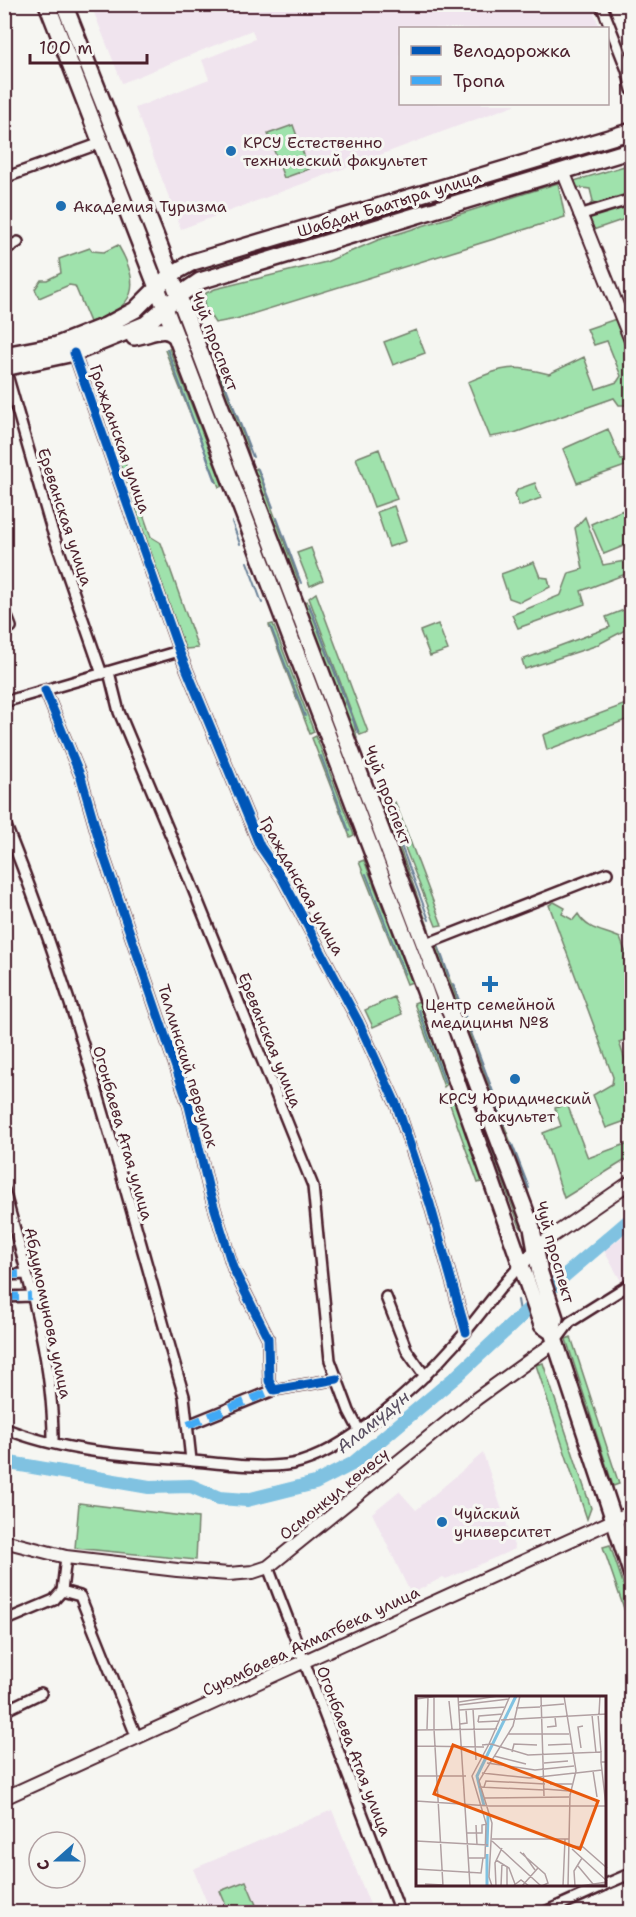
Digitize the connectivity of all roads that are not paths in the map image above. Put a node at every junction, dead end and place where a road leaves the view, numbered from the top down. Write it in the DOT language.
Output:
graph roads {
  1 [pos="47,4"];
  2 [pos="64,4"];
  3 [pos="601,4"];
  4 [pos="629,69"];
  5 [pos="632,90"];
  6 [pos="632,131"];
  7 [pos="101,143"];
  8 [pos="632,150"];
  9 [pos="563,171"];
  10 [pos="4,178"];
  11 [pos="632,199"];
  12 [pos="579,215"];
  13 [pos="18,242"];
  14 [pos="4,250"];
  15 [pos="170,275"];
  16 [pos="157,286"];
  17 [pos="178,296"];
  18 [pos="165,308"];
  19 [pos="177,339"];
  20 [pos="110,340"];
  21 [pos="632,343"];
  22 [pos="74,353"];
  23 [pos="4,355"];
  24 [pos="4,368"];
  25 [pos="4,609"];
  26 [pos="11,627"];
  27 [pos="179,651"];
  28 [pos="106,673"];
  29 [pos="45,690"];
  30 [pos="4,702"];
  31 [pos="345,732"];
  32 [pos="328,738"];
  33 [pos="4,821"];
  34 [pos="607,873"];
  35 [pos="426,944"];
  36 [pos="632,1181"];
  37 [pos="4,1191"];
  38 [pos="535,1252"];
  39 [pos="522,1264"];
  40 [pos="4,1275"];
  41 [pos="27,1275"];
  42 [pos="535,1279"];
  43 [pos="632,1283"];
  44 [pos="31,1296"];
  45 [pos="4,1297"];
  46 [pos="386,1298"];
  47 [pos="551,1329"];
  48 [pos="466,1332"];
  49 [pos="425,1376"];
  50 [pos="337,1379"];
  51 [pos="274,1390"];
  52 [pos="188,1425"];
  53 [pos="4,1428"];
  54 [pos="359,1430"];
  55 [pos="53,1443"];
  56 [pos="191,1460"];
  57 [pos="632,1512"];
  58 [pos="614,1520"];
  59 [pos="4,1541"];
  60 [pos="66,1557"];
  61 [pos="268,1567"];
  62 [pos="632,1575"];
  63 [pos="62,1591"];
  64 [pos="4,1622"];
  65 [pos="303,1662"];
  66 [pos="41,1694"];
  67 [pos="4,1711"];
  68 [pos="137,1738"];
  69 [pos="4,1798"];
  70 [pos="632,1873"];
  71 [pos="606,1884"];
  72 [pos="600,1887"];
  73 [pos="400,1912"];
  74 [pos="545,1912"];
  1 -- 7 [label="main road, Чуй проспект"];
  2 -- 15 [label="main road, Чуй проспект"];
  3 -- 4 [label="street"];
  4 -- 5 [label="street"];
  6 -- 15 [label="main road, Шабдан Баатыра улица"];
  7 -- 10 [label="street"];
  7 -- 16 [label="main road, Чуй проспект"];
  8 -- 9 [label="main road, Шабдан Баатыра улица"];
  9 -- 12 [label="street"];
  9 -- 17 [label="main road, Шабдан Баатыра улица"];
  11 -- 12 [label="street"];
  12 -- 21 [label="street"];
  13 -- 14 [label="street"];
  15 -- 16 [label="main road, Шабдан Баатыра улица"];
  15 -- 17 [label="main road, Чуй проспект"];
  16 -- 18 [label="main road, Чуй проспект"];
  16 -- 23 [label="main road, Шабдан Баатыра улица"];
  17 -- 18 [label="main road, Шабдан Баатыра улица"];
  17 -- 31 [label="main road, Чуй проспект"];
  18 -- 19 [label="main road, Чуй проспект"];
  18 -- 20 [label="main road, Шабдан Баатыра улица"];
  19 -- 20 [label="main road"];
  19 -- 32 [label="main road, Чуй проспект"];
  20 -- 22 [label="main road"];
  22 -- 24 [label="main road"];
  22 -- 27 [label="street, Гражданская улица"];
  24 -- 28 [label="street, Ереванская улица"];
  25 -- 26 [label="street"];
  27 -- 28 [label="street"];
  27 -- 48 [label="street, Гражданская улица"];
  28 -- 29 [label="street"];
  28 -- 50 [label="street, Ереванская улица"];
  29 -- 30 [label="street"];
  29 -- 51 [label="street, Таллинский переулок"];
  31 -- 32 [label="main road"];
  31 -- 35 [label="main road, Чуй проспект"];
  32 -- 39 [label="main road, Чуй проспект"];
  33 -- 52 [label="street, Огонбаева Атая улица"];
  34 -- 35 [label="street"];
  35 -- 38 [label="main road, Чуй проспект"];
  36 -- 38 [label="street"];
  37 -- 41 [label="street, Абдумомунова улица"];
  38 -- 39 [label="street"];
  38 -- 42 [label="main road, Чуй проспект"];
  39 -- 42 [label="main road, Чуй проспект"];
  39 -- 48 [label="street"];
  40 -- 41 [label="street"];
  41 -- 44 [label="street, Абдумомунова улица"];
  42 -- 47 [label="main road, Чуй проспект"];
  43 -- 47 [label="street, Осмонкул көчөсү"];
  44 -- 45 [label="street"];
  44 -- 55 [label="street, Абдумомунова улица"];
  46 -- 49 [label="street"];
  47 -- 58 [label="main road, Чуй проспект"];
  47 -- 61 [label="street, Осмонкул көчөсү"];
  48 -- 49 [label="street"];
  49 -- 54 [label="street"];
  50 -- 51 [label="street"];
  50 -- 54 [label="street, Ереванская улица"];
  51 -- 52 [label="street"];
  52 -- 56 [label="street, Огонбаева Атая улица"];
  53 -- 55 [label="street"];
  54 -- 56 [label="street"];
  55 -- 56 [label="street"];
  57 -- 58 [label="street, Суюмбаева Ахматбека улица"];
  58 -- 62 [label="main road, Чуй проспект"];
  58 -- 65 [label="street, Суюмбаева Ахматбека улица"];
  59 -- 60 [label="street, Осмонкул көчөсү"];
  60 -- 61 [label="street, Осмонкул көчөсү"];
  60 -- 63 [label="street"];
  61 -- 65 [label="street, Огонбаева Атая улица"];
  63 -- 64 [label="street"];
  63 -- 68 [label="street"];
  65 -- 68 [label="street, Суюмбаева Ахматбека улица"];
  65 -- 73 [label="street, Огонбаева Атая улица"];
  66 -- 67 [label="street"];
  68 -- 69 [label="street, Суюмбаева Ахматбека улица"];
  70 -- 71 [label="street"];
  72 -- 74 [label="street"];
}
